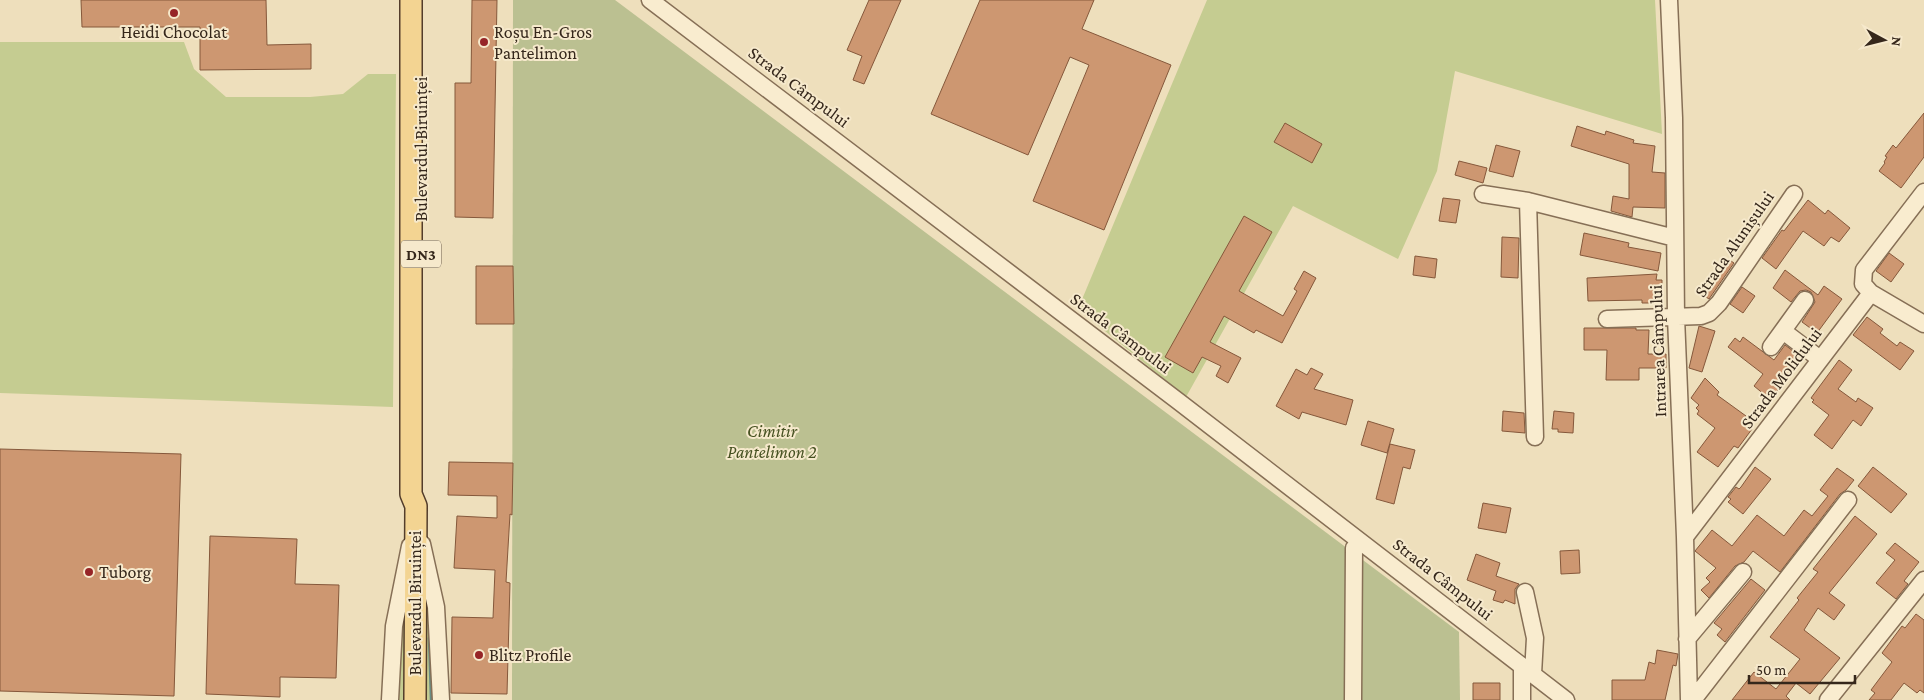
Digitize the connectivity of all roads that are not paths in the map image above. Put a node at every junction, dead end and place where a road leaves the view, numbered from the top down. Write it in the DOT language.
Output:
graph roads {
  1 [pos="411,0"];
  2 [pos="421,0"];
  3 [pos="650,0"];
  4 [pos="1668,0"];
  5 [pos="1924,192"];
  6 [pos="1483,194"];
  7 [pos="1794,194"];
  8 [pos="1528,200"];
  9 [pos="1675,238"];
  10 [pos="1870,293"];
  11 [pos="1805,300"];
  12 [pos="1676,317"];
  13 [pos="1608,319"];
  14 [pos="1924,324"];
  15 [pos="1782,331"];
  16 [pos="1771,347"];
  17 [pos="1820,360"];
  18 [pos="1535,437"];
  19 [pos="1848,500"];
  20 [pos="416,511"];
  21 [pos="1685,537"];
  22 [pos="1354,548"];
  23 [pos="1743,572"];
  24 [pos="1924,580"];
  25 [pos="1525,592"];
  26 [pos="1687,639"];
  27 [pos="1528,670"];
  28 [pos="390,700"];
  29 [pos="415,700"];
  30 [pos="440,700"];
  31 [pos="1353,700"];
  32 [pos="1522,700"];
  33 [pos="1566,700"];
  34 [pos="1691,700"];
  35 [pos="1828,700"];
  1 -- 20 [label="main road, Bulevardul Biruinței / DN3"];
  2 -- 20 [label="main road, Bulevardul Biruinței / DN3"];
  3 -- 27 [label="street, Strada Câmpului"];
  4 -- 9 [label="street, Intrarea Câmpului"];
  5 -- 10 [label="street"];
  6 -- 8 [label="street"];
  7 -- 12 [label="street, Strada Alunișului"];
  8 -- 9 [label="street"];
  8 -- 18 [label="street"];
  9 -- 12 [label="street, Intrarea Câmpului"];
  10 -- 14 [label="street"];
  10 -- 17 [label="street, Strada Molidului"];
  11 -- 15 [label="street"];
  12 -- 13 [label="street, Strada Alunișului"];
  12 -- 21 [label="street, Intrarea Câmpului"];
  15 -- 16 [label="street"];
  15 -- 17 [label="street"];
  17 -- 21 [label="street, Strada Molidului"];
  19 -- 34 [label="street"];
  20 -- 28 [label="street"];
  20 -- 29 [label="main road, Bulevardul Biruinței / DN3"];
  20 -- 30 [label="street"];
  21 -- 26 [label="street, Intrarea Câmpului"];
  22 -- 31 [label="street"];
  23 -- 26 [label="street"];
  24 -- 35 [label="street"];
  25 -- 27 [label="street"];
  26 -- 34 [label="street, Intrarea Câmpului"];
  27 -- 32 [label="street"];
  27 -- 33 [label="street, Strada Câmpului"];
}
